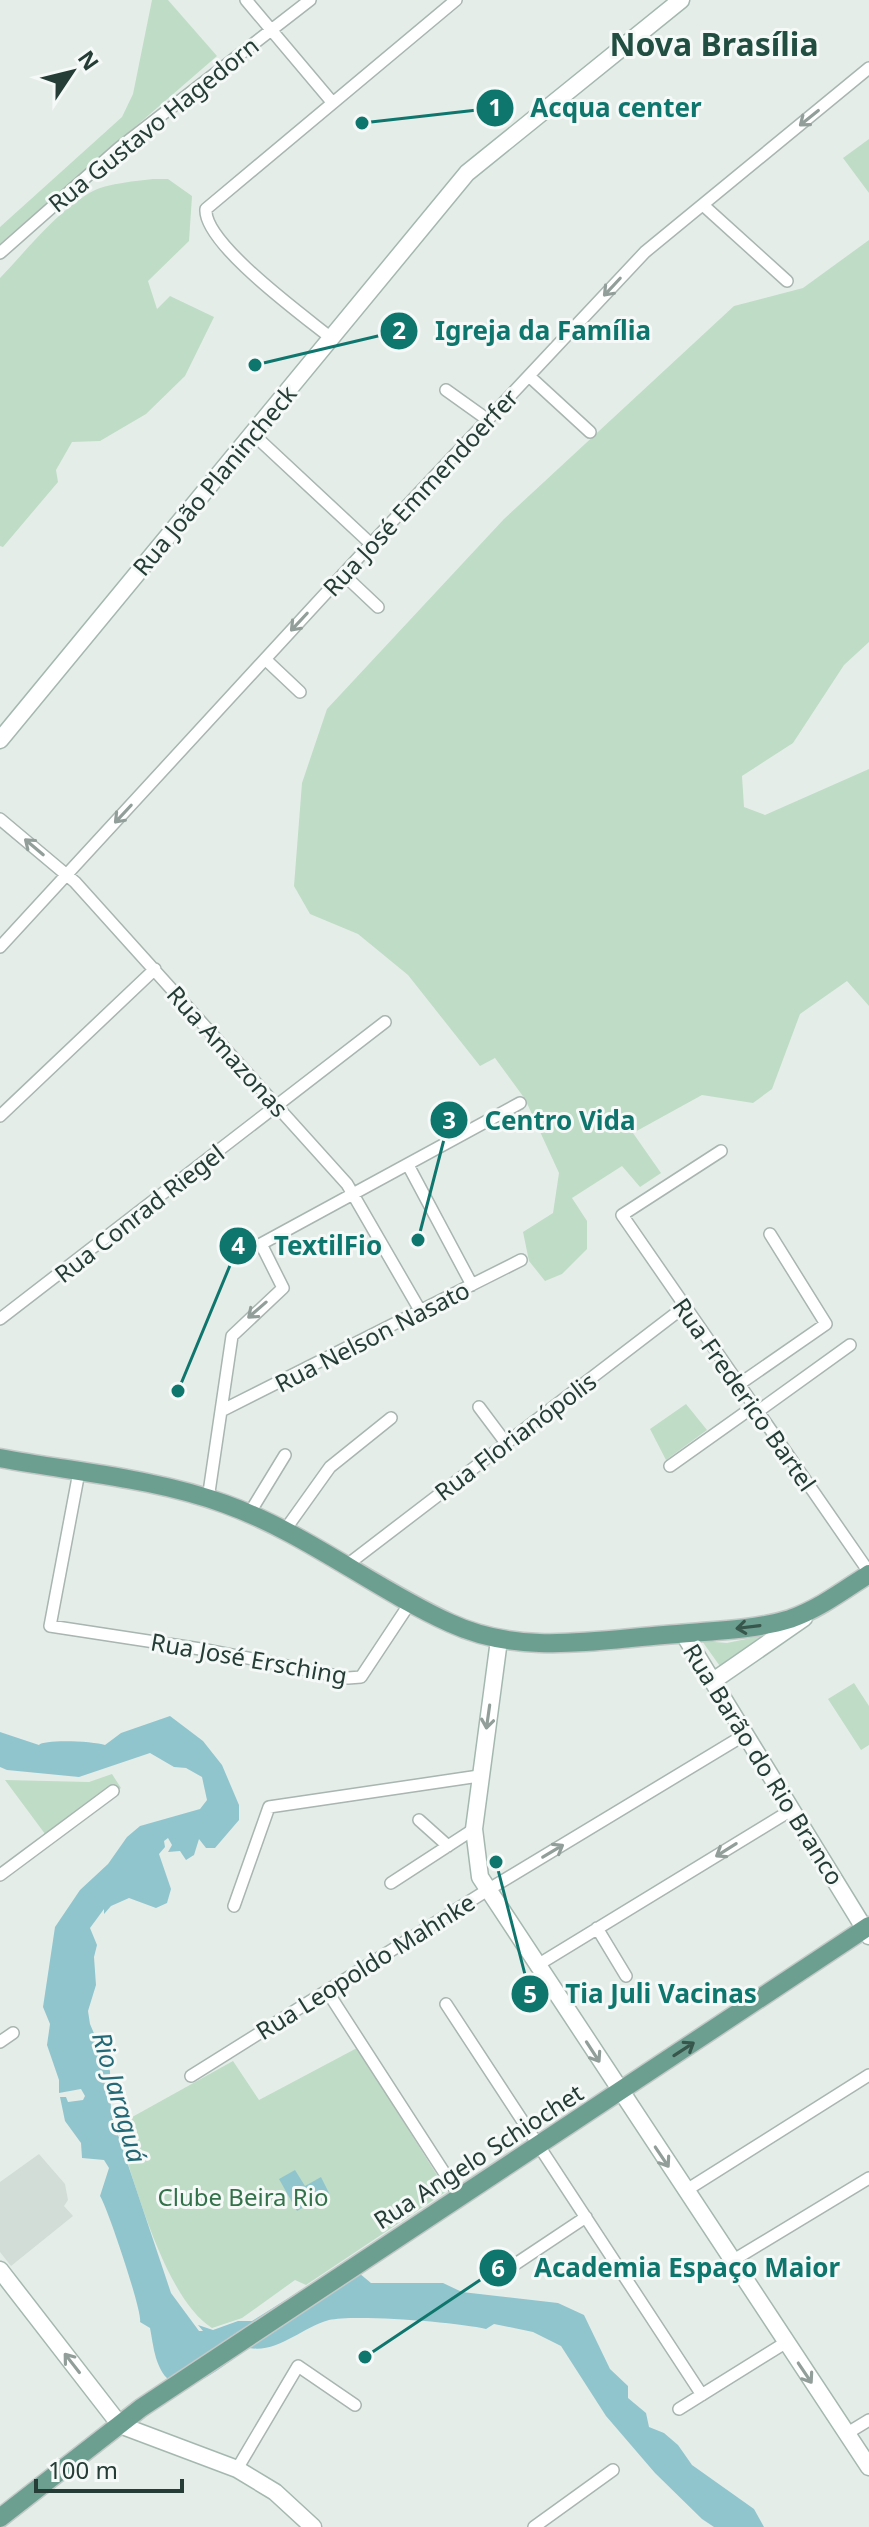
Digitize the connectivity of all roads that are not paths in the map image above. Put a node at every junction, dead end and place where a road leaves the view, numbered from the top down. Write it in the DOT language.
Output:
graph roads {
  1 [pos="246,0"];
  2 [pos="310,0"];
  3 [pos="456,0"];
  4 [pos="681,0"];
  5 [pos="270,29"];
  6 [pos="869,68"];
  7 [pos="332,102"];
  8 [pos="703,205"];
  9 [pos="0,253"];
  10 [pos="787,281"];
  11 [pos="331,338"];
  12 [pos="529,376"];
  13 [pos="446,390"];
  14 [pos="488,420"];
  15 [pos="590,432"];
  16 [pos="252,433"];
  17 [pos="371,544"];
  18 [pos="343,574"];
  19 [pos="378,607"];
  20 [pos="265,659"];
  21 [pos="300,692"];
  22 [pos="0,740"];
  23 [pos="0,819"];
  24 [pos="67,875"];
  25 [pos="0,947"];
  26 [pos="155,969"];
  27 [pos="385,1022"];
  28 [pos="520,1103"];
  29 [pos="277,1106"];
  30 [pos="0,1116"];
  31 [pos="721,1151"];
  32 [pos="408,1165"];
  33 [pos="355,1194"];
  34 [pos="770,1234"];
  35 [pos="521,1260"];
  36 [pos="472,1285"];
  37 [pos="684,1307"];
  38 [pos="421,1312"];
  39 [pos="0,1319"];
  40 [pos="850,1345"];
  41 [pos="738,1385"];
  42 [pos="479,1407"];
  43 [pos="223,1410"];
  44 [pos="755,1410"];
  45 [pos="391,1418"];
  46 [pos="506,1443"];
  47 [pos="285,1455"];
  48 [pos="0,1458"];
  49 [pos="670,1466"];
  50 [pos="79,1472"];
  51 [pos="208,1499"];
  52 [pos="249,1514"];
  53 [pos="285,1530"];
  54 [pos="347,1565"];
  55 [pos="869,1573"];
  56 [pos="410,1603"];
  57 [pos="818,1607"];
  58 [pos="683,1633"];
  59 [pos="499,1640"];
  60 [pos="713,1681"];
  61 [pos="746,1734"];
  62 [pos="479,1776"];
  63 [pos="113,1791"];
  64 [pos="793,1809"];
  65 [pos="419,1820"];
  66 [pos="474,1829"];
  67 [pos="448,1846"];
  68 [pos="0,1875"];
  69 [pos="391,1883"];
  70 [pos="486,1891"];
  71 [pos="234,1906"];
  72 [pos="597,1928"];
  73 [pos="868,1931"];
  74 [pos="536,1966"];
  75 [pos="626,1976"];
  76 [pos="327,1991"];
  77 [pos="446,2004"];
  78 [pos="13,2033"];
  79 [pos="0,2042"];
  80 [pos="869,2075"];
  81 [pos="191,2076"];
  82 [pos="619,2092"];
  83 [pos="539,2145"];
  84 [pos="869,2178"];
  85 [pos="685,2191"];
  86 [pos="460,2197"];
  87 [pos="586,2217"];
  88 [pos="732,2261"];
  89 [pos="508,2269"];
  90 [pos="0,2270"];
  91 [pos="785,2343"];
  92 [pos="702,2395"];
  93 [pos="355,2405"];
  94 [pos="679,2409"];
  95 [pos="869,2420"];
  96 [pos="120,2425"];
  97 [pos="846,2434"];
  98 [pos="869,2467"];
  99 [pos="237,2469"];
  100 [pos="613,2470"];
  101 [pos="0,2518"];
  102 [pos="313,2527"];
  103 [pos="534,2527"];
  1 -- 5 [label="street"];
  2 -- 5 [label="street, Rua Gustavo Hagedorn"];
  3 -- 7 [label="street"];
  4 -- 11 [label="street, Rua João Planincheck"];
  5 -- 7 [label="street"];
  5 -- 9 [label="street, Rua Gustavo Hagedorn"];
  6 -- 8 [label="street, Rua José Emmendoerfer, one-way"];
  7 -- 11 [label="street"];
  8 -- 10 [label="street"];
  8 -- 12 [label="street, Rua José Emmendoerfer, one-way"];
  11 -- 16 [label="street, Rua João Planincheck"];
  12 -- 14 [label="street, Rua José Emmendoerfer"];
  12 -- 15 [label="street"];
  13 -- 14 [label="street"];
  14 -- 17 [label="street, Rua José Emmendoerfer"];
  16 -- 17 [label="street"];
  16 -- 22 [label="street, Rua João Planincheck"];
  17 -- 18 [label="street, Rua José Emmendoerfer"];
  18 -- 19 [label="street"];
  18 -- 20 [label="street, Rua José Emmendoerfer, one-way"];
  20 -- 21 [label="street"];
  20 -- 24 [label="street, Rua José Emmendoerfer, one-way"];
  24 -- 23 [label="street, Rua Amazonas, one-way"];
  24 -- 25 [label="street, Rua José Emmendoerfer"];
  24 -- 26 [label="street, Rua Amazonas"];
  26 -- 29 [label="street, Rua Amazonas"];
  26 -- 30 [label="street"];
  27 -- 29 [label="street, Rua Conrad Riegel"];
  28 -- 32 [label="street"];
  29 -- 33 [label="street, Rua Amazonas"];
  29 -- 39 [label="street, Rua Conrad Riegel"];
  31 -- 37 [label="street, Rua Frederico Bartel"];
  32 -- 33 [label="street"];
  32 -- 36 [label="street"];
  33 -- 38 [label="street, Rua Amazonas"];
  33 -- 43 [label="street, one-way"];
  34 -- 41 [label="street"];
  35 -- 36 [label="street, Rua Nelson Nasato"];
  36 -- 38 [label="street, Rua Nelson Nasato"];
  37 -- 41 [label="street, Rua Frederico Bartel"];
  37 -- 46 [label="street, Rua Florianópolis"];
  38 -- 43 [label="street, Rua Nelson Nasato"];
  40 -- 44 [label="street"];
  41 -- 44 [label="street, Rua Frederico Bartel"];
  42 -- 46 [label="street"];
  43 -- 51 [label="street"];
  44 -- 49 [label="street"];
  44 -- 55 [label="street, Rua Frederico Bartel"];
  45 -- 53 [label="street"];
  46 -- 54 [label="street, Rua Florianópolis"];
  47 -- 52 [label="street"];
  48 -- 50 [label="main road"];
  50 -- 51 [label="main road"];
  50 -- 56 [label="street, Rua José Ersching"];
  51 -- 52 [label="main road"];
  52 -- 53 [label="main road"];
  53 -- 54 [label="main road"];
  54 -- 56 [label="main road"];
  55 -- 57 [label="main road"];
  56 -- 59 [label="main road"];
  57 -- 58 [label="main road, one-way"];
  57 -- 60 [label="street"];
  58 -- 59 [label="main road"];
  58 -- 60 [label="street, Rua Barão do Rio Branco"];
  59 -- 62 [label="street, one-way"];
  60 -- 61 [label="street, Rua Barão do Rio Branco"];
  61 -- 64 [label="street, Rua Barão do Rio Branco"];
  70 -- 61 [label="street, Rua Leopoldo Mahnke, one-way"];
  62 -- 66 [label="street"];
  62 -- 71 [label="street"];
  63 -- 68 [label="street"];
  64 -- 72 [label="street, one-way"];
  64 -- 73 [label="street, Rua Barão do Rio Branco"];
  65 -- 67 [label="street"];
  66 -- 67 [label="street"];
  66 -- 70 [label="street"];
  67 -- 69 [label="street"];
  70 -- 74 [label="street"];
  70 -- 76 [label="street, Rua Leopoldo Mahnke"];
  72 -- 74 [label="street"];
  72 -- 75 [label="street"];
  82 -- 73 [label="main road, Rua Angelo Schiochet, one-way"];
  74 -- 82 [label="street, one-way"];
  76 -- 81 [label="street, Rua Leopoldo Mahnke"];
  76 -- 86 [label="street"];
  77 -- 83 [label="street"];
  78 -- 79 [label="street"];
  80 -- 85 [label="street"];
  82 -- 83 [label="main road, Rua Angelo Schiochet"];
  82 -- 85 [label="street, one-way"];
  83 -- 86 [label="main road, Rua Angelo Schiochet"];
  83 -- 87 [label="street"];
  84 -- 88 [label="street"];
  85 -- 88 [label="street"];
  86 -- 96 [label="main road, Rua Angelo Schiochet"];
  87 -- 89 [label="street"];
  87 -- 92 [label="street"];
  88 -- 91 [label="street"];
  96 -- 90 [label="street, one-way"];
  91 -- 92 [label="street"];
  91 -- 97 [label="street, one-way"];
  92 -- 94 [label="street"];
  93 -- 99 [label="street"];
  95 -- 97 [label="street"];
  96 -- 99 [label="street"];
  96 -- 101 [label="main road, Rua Angelo Schiochet"];
  97 -- 98 [label="street"];
  99 -- 102 [label="street"];
  100 -- 103 [label="street"];
}
